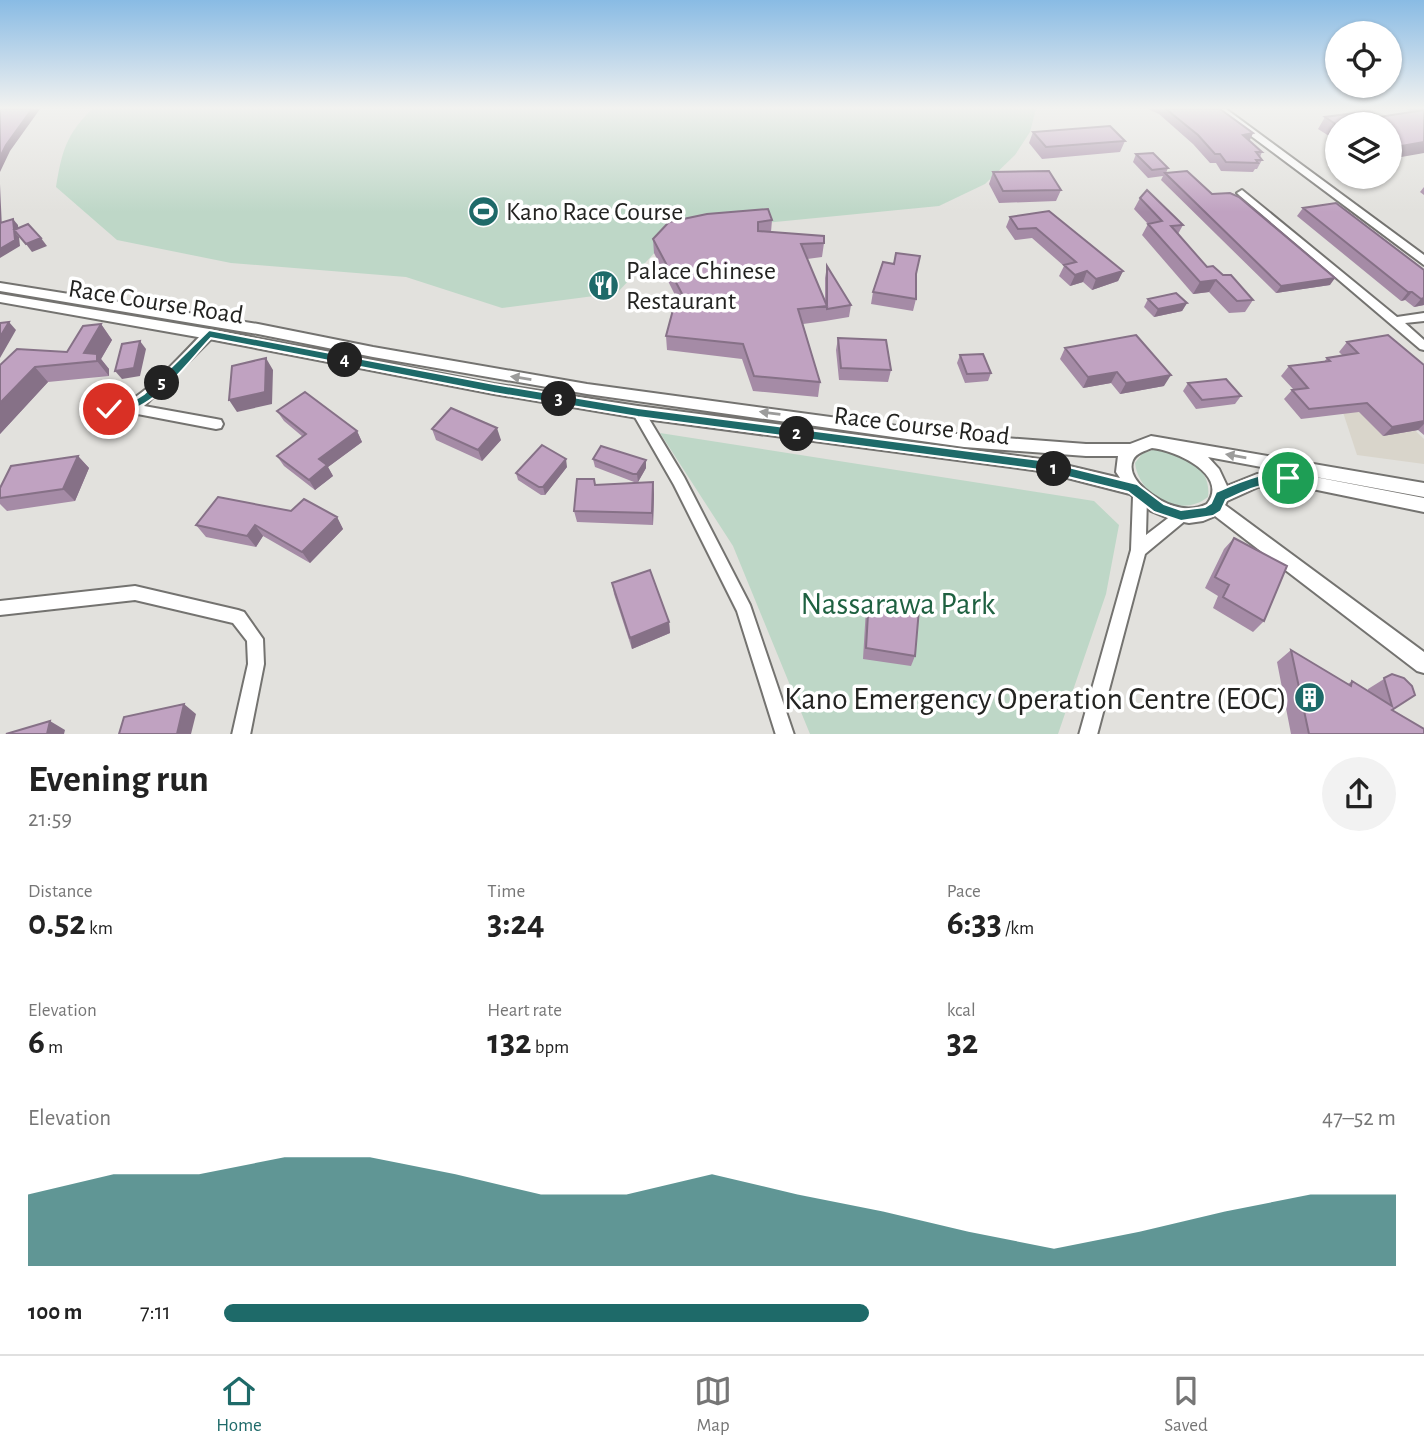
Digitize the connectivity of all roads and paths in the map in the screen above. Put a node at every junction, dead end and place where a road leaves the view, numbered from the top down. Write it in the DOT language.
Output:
graph roads {
  1 [pos="1266,143"];
  2 [pos="1242,193"];
  3 [pos="1424,261"];
  4 [pos="0,287"];
  5 [pos="0,298"];
  6 [pos="1424,317"];
  7 [pos="1394,321"];
  8 [pos="209,334"];
  9 [pos="1424,346"];
  10 [pos="95,403"];
  11 [pos="130,408"];
  12 [pos="638,412"];
  13 [pos="216,424"];
  14 [pos="1164,443"];
  15 [pos="1130,450"];
  16 [pos="1424,490"];
  17 [pos="1136,492"];
  18 [pos="1219,501"];
  19 [pos="1424,505"];
  20 [pos="1181,516"];
  21 [pos="1138,550"];
  22 [pos="0,608"];
  23 [pos="1424,664"];
  24 [pos="241,734"];
  25 [pos="785,734"];
  26 [pos="1088,734"];
  1 -- 3 [label="street"];
  2 -- 7 [label="street"];
  15 -- 4 [label="street, Race Course Road, one-way"];
  5 -- 8 [label="street, Race Course Road"];
  6 -- 7 [label="street"];
  7 -- 9 [label="street"];
  8 -- 11 [label="street"];
  8 -- 12 [label="street, Race Course Road"];
  10 -- 11 [label="street"];
  11 -- 13 [label="street"];
  12 -- 17 [label="street, Race Course Road"];
  12 -- 25 [label="street"];
  14 -- 15 [label="street"];
  16 -- 14 [label="street, one-way"];
  14 -- 18 [label="street"];
  15 -- 17 [label="street"];
  17 -- 20 [label="street"];
  17 -- 21 [label="street"];
  18 -- 19 [label="street"];
  18 -- 20 [label="street"];
  18 -- 23 [label="street"];
  20 -- 21 [label="street"];
  21 -- 26 [label="street"];
  22 -- 24 [label="street"];
}
